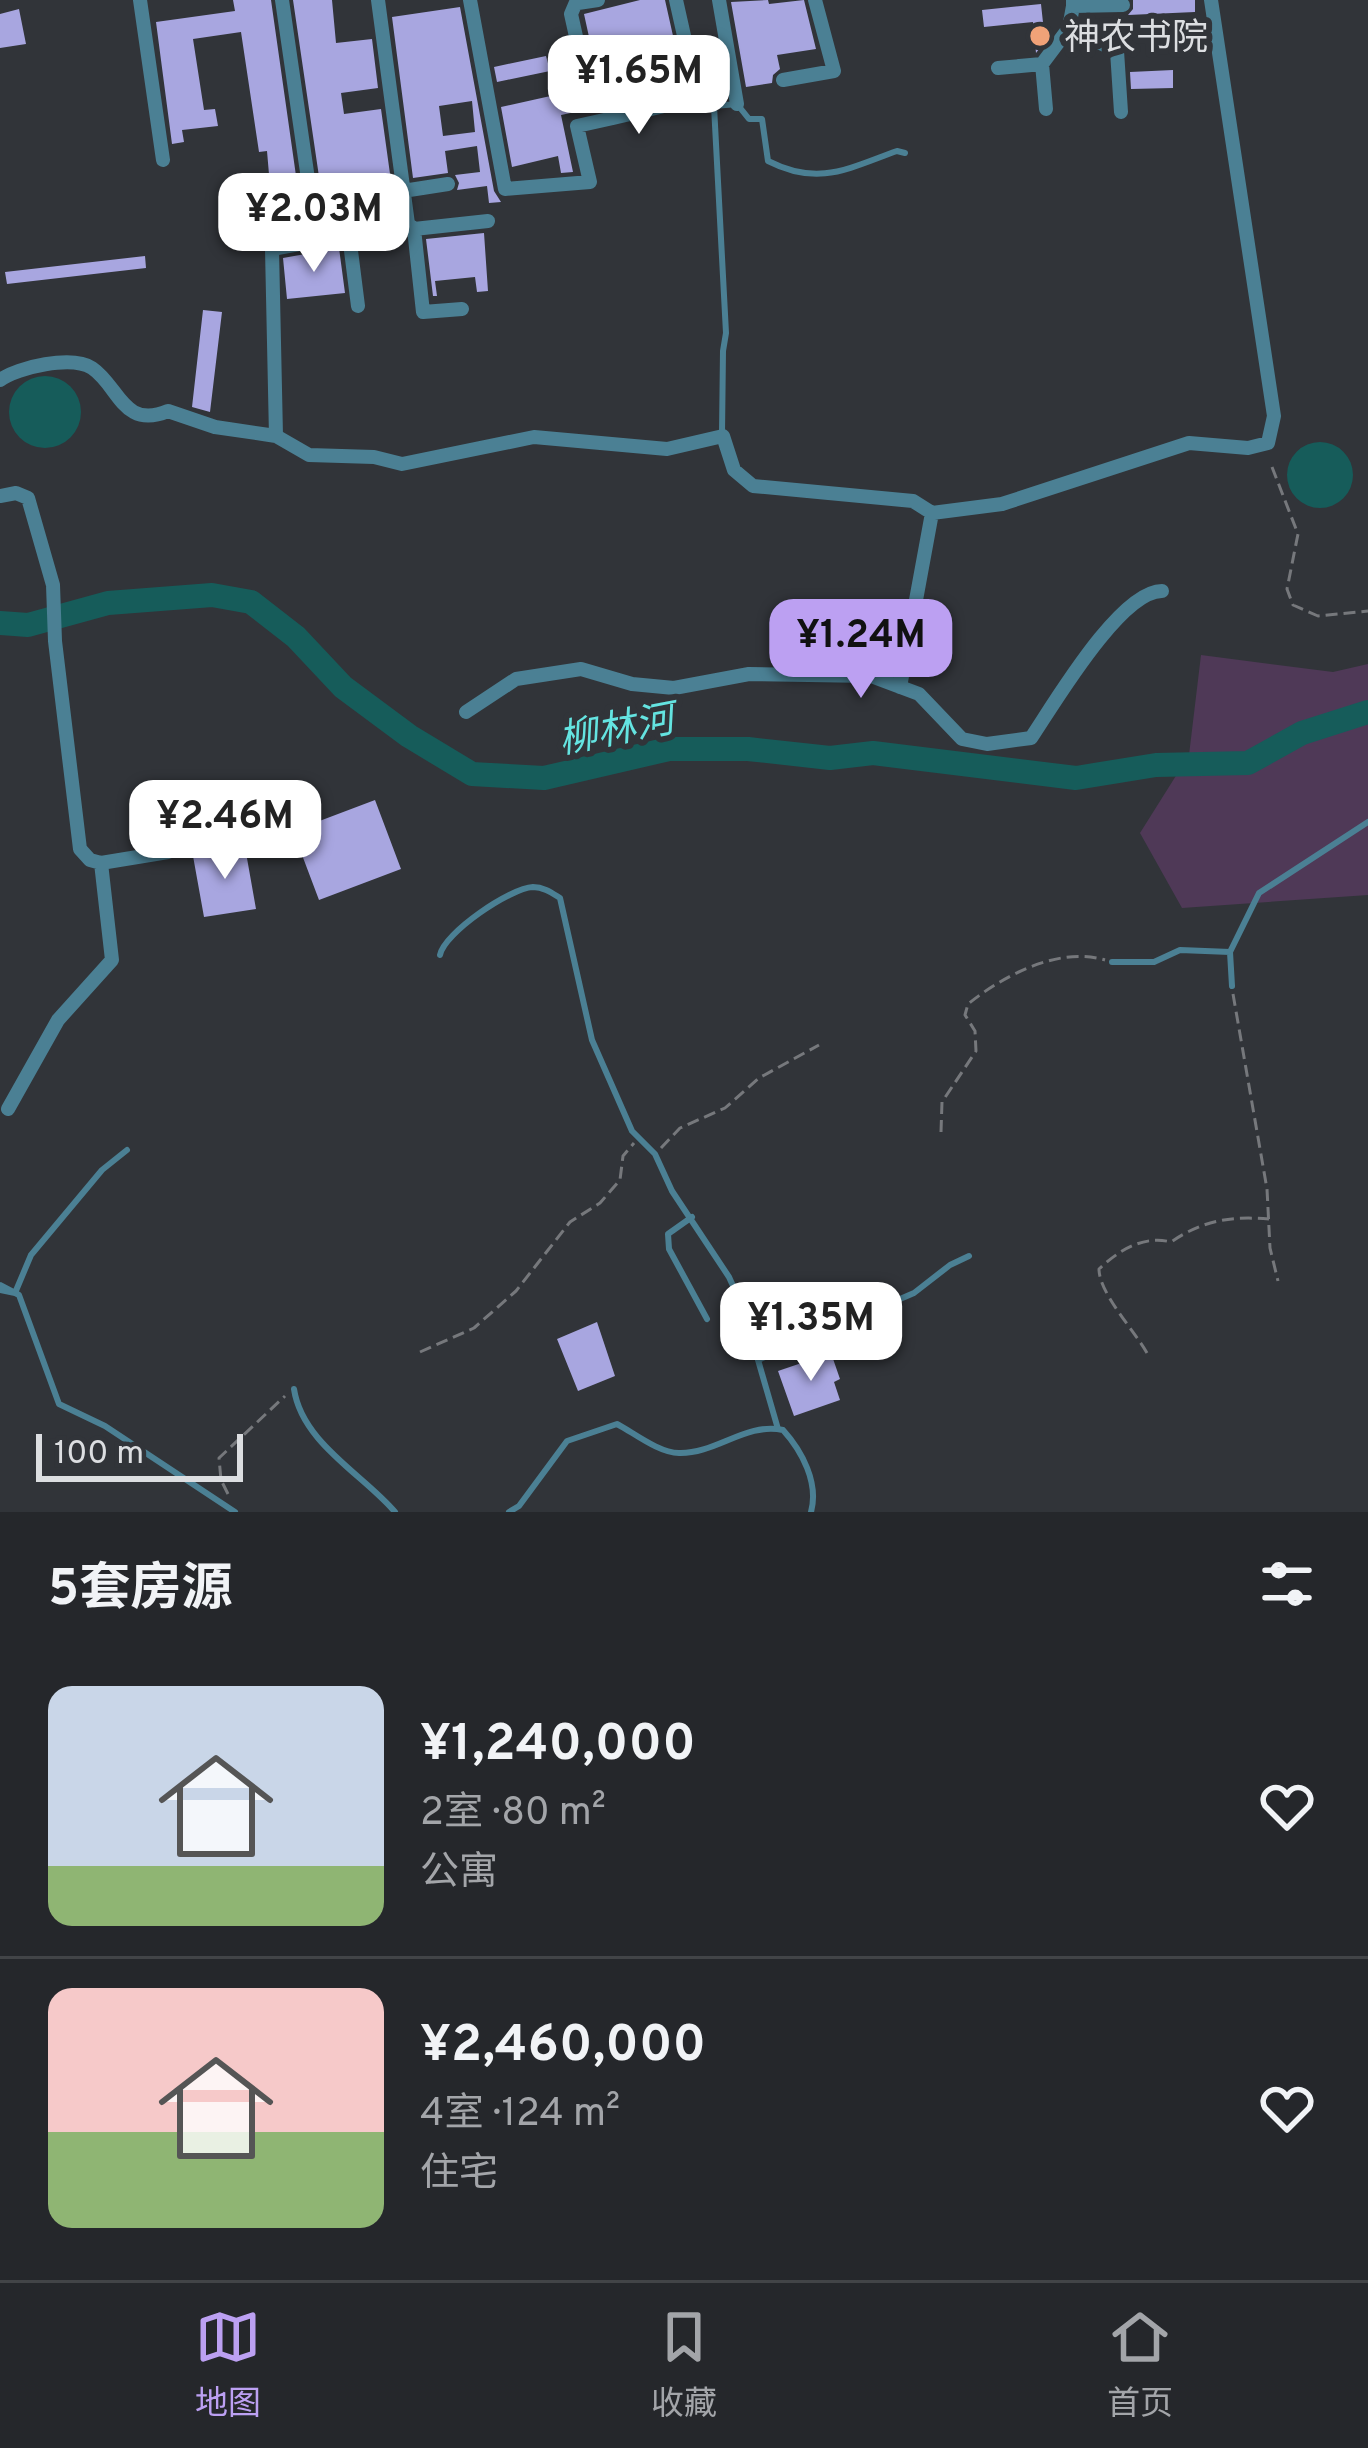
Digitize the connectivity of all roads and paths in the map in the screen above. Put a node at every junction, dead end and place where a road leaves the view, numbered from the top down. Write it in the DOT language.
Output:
graph roads {
  1 [pos="140,0"];
  2 [pos="282,0"];
  3 [pos="378,0"];
  4 [pos="470,0"];
  5 [pos="598,0"];
  6 [pos="676,0"];
  7 [pos="719,0"];
  8 [pos="815,0"];
  9 [pos="1211,0"];
  10 [pos="578,2"];
  11 [pos="1073,3"];
  12 [pos="1123,5"];
  13 [pos="1069,28"];
  14 [pos="1042,64"];
  15 [pos="998,68"];
  16 [pos="784,80"];
  17 [pos="737,104"];
  18 [pos="1046,109"];
  19 [pos="1121,112"];
  20 [pos="613,118"];
  21 [pos="905,153"];
  22 [pos="163,160"];
  23 [pos="448,184"];
  24 [pos="404,191"];
  25 [pos="488,221"];
  26 [pos="411,226"];
  27 [pos="349,235"];
  28 [pos="317,241"];
  29 [pos="358,305"];
  30 [pos="463,309"];
  31 [pos="0,380"];
  32 [pos="276,436"];
  33 [pos="722,436"];
  34 [pos="1272,467"];
  35 [pos="0,496"];
  36 [pos="932,513"];
  37 [pos="1162,591"];
  38 [pos="1368,611"];
  39 [pos="900,687"];
  40 [pos="466,712"];
  41 [pos="1368,822"];
  42 [pos="168,852"];
  43 [pos="101,863"];
  44 [pos="1230,952"];
  45 [pos="440,955"];
  46 [pos="1112,962"];
  47 [pos="1232,986"];
  48 [pos="819,1045"];
  49 [pos="8,1108"];
  50 [pos="940,1132"];
  51 [pos="640,1139"];
  52 [pos="127,1150"];
  53 [pos="656,1154"];
  54 [pos="692,1217"];
  55 [pos="1269,1219"];
  56 [pos="970,1256"];
  57 [pos="1278,1281"];
  58 [pos="0,1288"];
  59 [pos="15,1293"];
  60 [pos="707,1319"];
  61 [pos="420,1352"];
  62 [pos="1147,1352"];
  63 [pos="758,1360"];
  64 [pos="293,1389"];
  65 [pos="778,1429"];
  66 [pos="229,1496"];
  67 [pos="235,1512"];
  68 [pos="395,1512"];
  69 [pos="509,1512"];
  70 [pos="812,1512"];
  1 -- 22 [label="street"];
  2 -- 28 [label="street"];
  3 -- 24 [label="street"];
  4 -- 20 [label="street"];
  5 -- 10 [label="street"];
  6 -- 20 [label="street"];
  7 -- 17 [label="street"];
  8 -- 16 [label="street"];
  9 -- 36 [label="street"];
  10 -- 20 [label="street"];
  11 -- 12 [label="street"];
  11 -- 13 [label="street"];
  13 -- 14 [label="street"];
  13 -- 19 [label="street"];
  14 -- 15 [label="street"];
  14 -- 18 [label="street"];
  17 -- 21 [label="lane"];
  17 -- 33 [label="lane"];
  23 -- 24 [label="street"];
  24 -- 26 [label="street"];
  25 -- 26 [label="street"];
  26 -- 27 [label="street"];
  26 -- 30 [label="street"];
  27 -- 28 [label="street"];
  27 -- 29 [label="street"];
  28 -- 32 [label="street"];
  31 -- 32 [label="street"];
  32 -- 33 [label="street"];
  33 -- 36 [label="street"];
  34 -- 38 [label="path"];
  35 -- 43 [label="street"];
  36 -- 39 [label="street"];
  37 -- 39 [label="street"];
  39 -- 40 [label="street"];
  41 -- 44 [label="lane"];
  42 -- 43 [label="street"];
  43 -- 49 [label="street"];
  44 -- 46 [label="lane"];
  44 -- 47 [label="lane"];
  45 -- 51 [label="lane"];
  46 -- 50 [label="path"];
  47 -- 55 [label="path"];
  48 -- 53 [label="path"];
  51 -- 53 [label="lane"];
  51 -- 61 [label="path"];
  52 -- 59 [label="lane"];
  53 -- 54 [label="lane"];
  54 -- 60 [label="lane"];
  54 -- 63 [label="lane"];
  55 -- 57 [label="path"];
  55 -- 62 [label="path"];
  56 -- 63 [label="lane"];
  58 -- 59 [label="lane"];
  59 -- 67 [label="lane"];
  63 -- 65 [label="lane"];
  64 -- 66 [label="path"];
  64 -- 68 [label="lane"];
  65 -- 69 [label="lane"];
  65 -- 70 [label="lane"];
}
